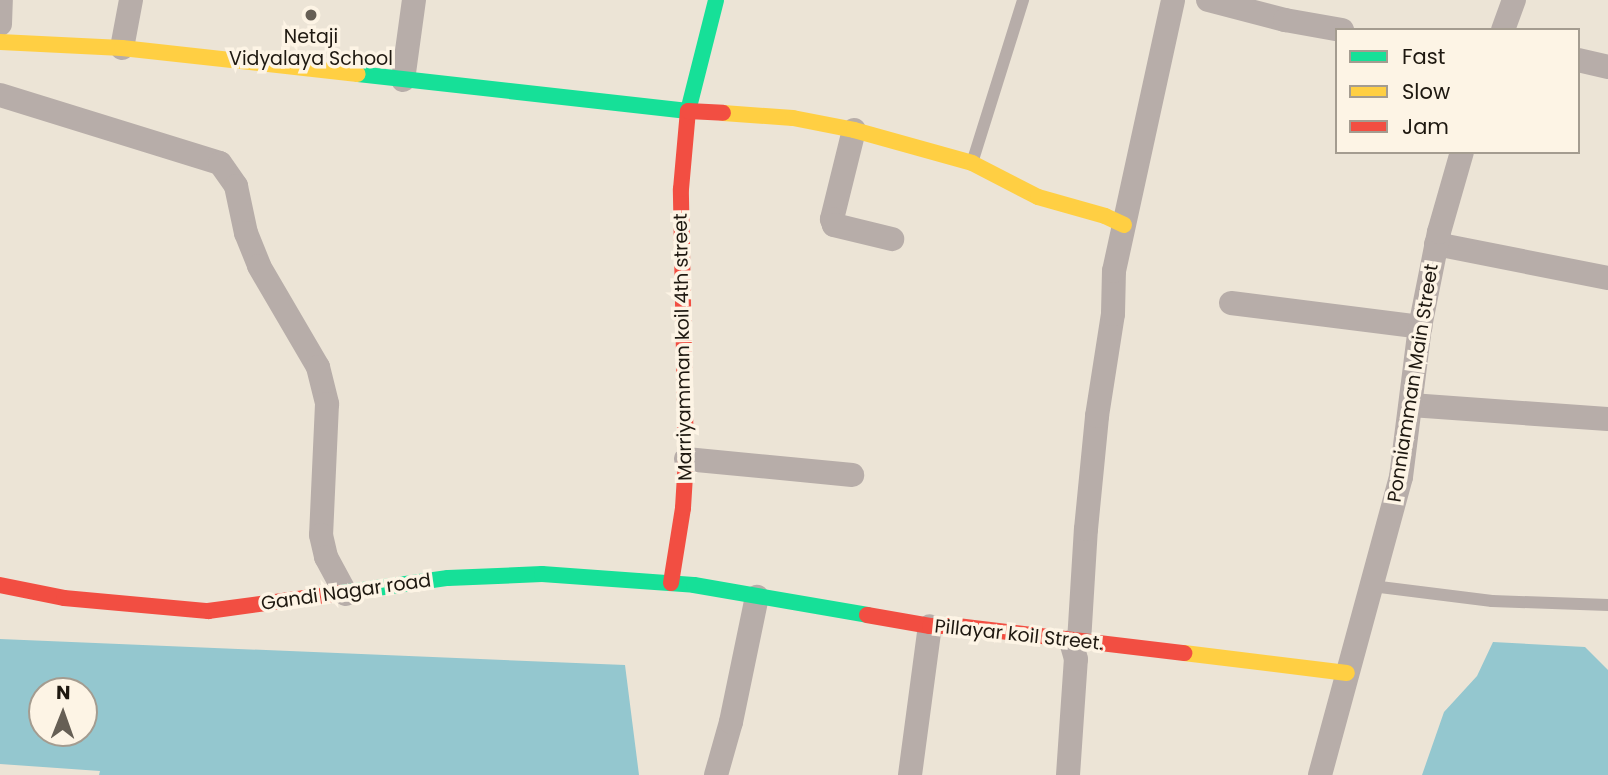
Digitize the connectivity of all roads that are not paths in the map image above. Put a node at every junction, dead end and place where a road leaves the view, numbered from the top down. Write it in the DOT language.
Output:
graph roads {
  1 [pos="1,0"];
  2 [pos="131,0"];
  3 [pos="414,0"];
  4 [pos="716,0"];
  5 [pos="1023,0"];
  6 [pos="1173,0"];
  7 [pos="1208,0"];
  8 [pos="1514,0"];
  9 [pos="0,24"];
  10 [pos="1335,28"];
  11 [pos="1504,28"];
  12 [pos="0,42"];
  13 [pos="122,48"];
  14 [pos="1580,60"];
  15 [pos="1608,66"];
  16 [pos="402,80"];
  17 [pos="0,96"];
  18 [pos="688,111"];
  19 [pos="854,130"];
  20 [pos="1461,154"];
  21 [pos="972,163"];
  22 [pos="1125,225"];
  23 [pos="892,239"];
  24 [pos="1436,244"];
  25 [pos="1608,278"];
  26 [pos="1231,303"];
  27 [pos="1420,327"];
  28 [pos="1411,405"];
  29 [pos="1608,419"];
  30 [pos="686,459"];
  31 [pos="852,475"];
  32 [pos="671,583"];
  33 [pos="0,585"];
  34 [pos="694,585"];
  35 [pos="1372,586"];
  36 [pos="346,594"];
  37 [pos="757,597"];
  38 [pos="1608,606"];
  39 [pos="930,626"];
  40 [pos="1075,642"];
  41 [pos="1346,673"];
  42 [pos="716,775"];
  43 [pos="910,775"];
  44 [pos="1068,775"];
  45 [pos="1320,775"];
  1 -- 9 [label="street"];
  2 -- 13 [label="street"];
  3 -- 16 [label="street"];
  4 -- 18 [label="street, Marriyamman koil 4th street"];
  5 -- 21 [label="lane"];
  6 -- 22 [label="street"];
  7 -- 10 [label="street"];
  8 -- 11 [label="street"];
  12 -- 13 [label="street"];
  13 -- 16 [label="street"];
  14 -- 15 [label="street"];
  16 -- 18 [label="street"];
  17 -- 36 [label="street"];
  18 -- 19 [label="street"];
  18 -- 30 [label="street, Marriyamman koil 4th street"];
  19 -- 21 [label="street"];
  19 -- 23 [label="street"];
  20 -- 24 [label="street, Ponniamman Main Street"];
  21 -- 22 [label="street"];
  22 -- 40 [label="street"];
  24 -- 25 [label="street"];
  24 -- 27 [label="street, Ponniamman Main Street"];
  26 -- 27 [label="street"];
  27 -- 28 [label="street, Ponniamman Main Street"];
  28 -- 29 [label="street"];
  28 -- 35 [label="street, Ponniamman Main Street"];
  30 -- 31 [label="street"];
  30 -- 32 [label="street, Marriyamman koil 4th street"];
  32 -- 34 [label="street, Gandi Nagar road"];
  32 -- 36 [label="street, Gandi Nagar road"];
  33 -- 36 [label="street, Gandi Nagar road"];
  34 -- 37 [label="street, Pillayar koil Street."];
  35 -- 38 [label="lane"];
  35 -- 41 [label="street, Ponniamman Main Street"];
  37 -- 39 [label="street, Pillayar koil Street."];
  37 -- 42 [label="street"];
  39 -- 40 [label="street, Pillayar koil Street."];
  39 -- 43 [label="street"];
  40 -- 41 [label="street, Pillayar koil Street."];
  40 -- 44 [label="street"];
  41 -- 45 [label="street, Ponniamman Main Street"];
}
